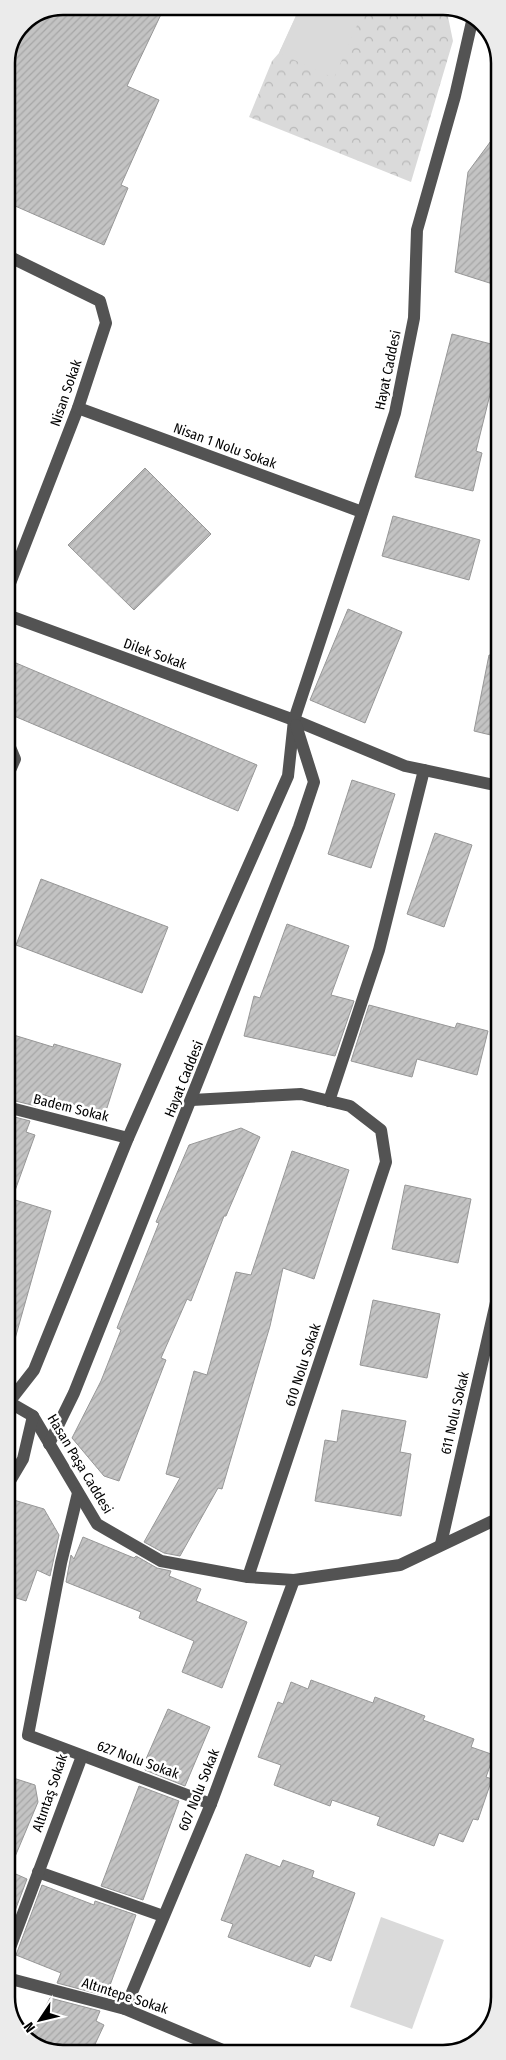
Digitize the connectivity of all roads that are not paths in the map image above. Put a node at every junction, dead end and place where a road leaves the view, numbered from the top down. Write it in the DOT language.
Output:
graph roads {
  1 [pos="471,24"];
  2 [pos="15,259"];
  3 [pos="78,408"];
  4 [pos="362,512"];
  5 [pos="15,568"];
  6 [pos="15,618"];
  7 [pos="294,720"];
  8 [pos="424,770"];
  9 [pos="491,784"];
  10 [pos="192,1100"];
  11 [pos="329,1101"];
  12 [pos="15,1109"];
  13 [pos="128,1138"];
  14 [pos="491,1324"];
  15 [pos="15,1393"];
  16 [pos="15,1405"];
  17 [pos="33,1416"];
  18 [pos="49,1444"];
  19 [pos="15,1472"];
  20 [pos="78,1493"];
  21 [pos="491,1522"];
  22 [pos="441,1544"];
  23 [pos="248,1577"];
  24 [pos="294,1580"];
  25 [pos="82,1756"];
  26 [pos="211,1804"];
  27 [pos="38,1872"];
  28 [pos="163,1916"];
  29 [pos="15,1934"];
  30 [pos="15,1980"];
  31 [pos="125,2009"];
  32 [pos="211,2045"];
  1 -- 4 [label="street, Hayat Caddesi"];
  2 -- 3 [label="street, Nisan Sokak"];
  3 -- 4 [label="street, Nisan 1 Nolu Sokak"];
  3 -- 5 [label="street, Nisan Sokak"];
  4 -- 7 [label="street, Hayat Caddesi"];
  6 -- 7 [label="street, Dilek Sokak"];
  7 -- 8 [label="street, Dilek Sokak"];
  7 -- 10 [label="street, Hayat Caddesi"];
  7 -- 13 [label="street, Hayat Caddesi"];
  8 -- 9 [label="street, Dilek Sokak"];
  8 -- 11 [label="street"];
  10 -- 11 [label="street"];
  10 -- 18 [label="street, Hayat Caddesi"];
  11 -- 23 [label="street, 610 Nolu Sokak"];
  12 -- 13 [label="street, Badem Sokak"];
  13 -- 15 [label="street, Hayat Caddesi"];
  14 -- 22 [label="street, 611 Nolu Sokak"];
  16 -- 17 [label="street, Hasan Paşa Caddesi"];
  17 -- 18 [label="street, Hasan Paşa Caddesi"];
  17 -- 19 [label="street"];
  18 -- 20 [label="street, Hasan Paşa Caddesi"];
  20 -- 23 [label="street, Hasan Paşa Caddesi"];
  20 -- 25 [label="street, Altıntaş Sokak"];
  21 -- 22 [label="street, Hasan Paşa Caddesi"];
  22 -- 24 [label="street, Hasan Paşa Caddesi"];
  23 -- 24 [label="street, Hasan Paşa Caddesi"];
  24 -- 26 [label="street, 607 Nolu Sokak"];
  25 -- 26 [label="street, 627 Nolu Sokak"];
  25 -- 27 [label="street, Altıntaş Sokak"];
  26 -- 28 [label="street, 607 Nolu Sokak"];
  27 -- 28 [label="street"];
  27 -- 29 [label="street, Altıntaş Sokak"];
  28 -- 31 [label="street, 607 Nolu Sokak"];
  30 -- 31 [label="street, Altıntepe Sokak"];
  31 -- 32 [label="street, Altıntepe Sokak"];
}
